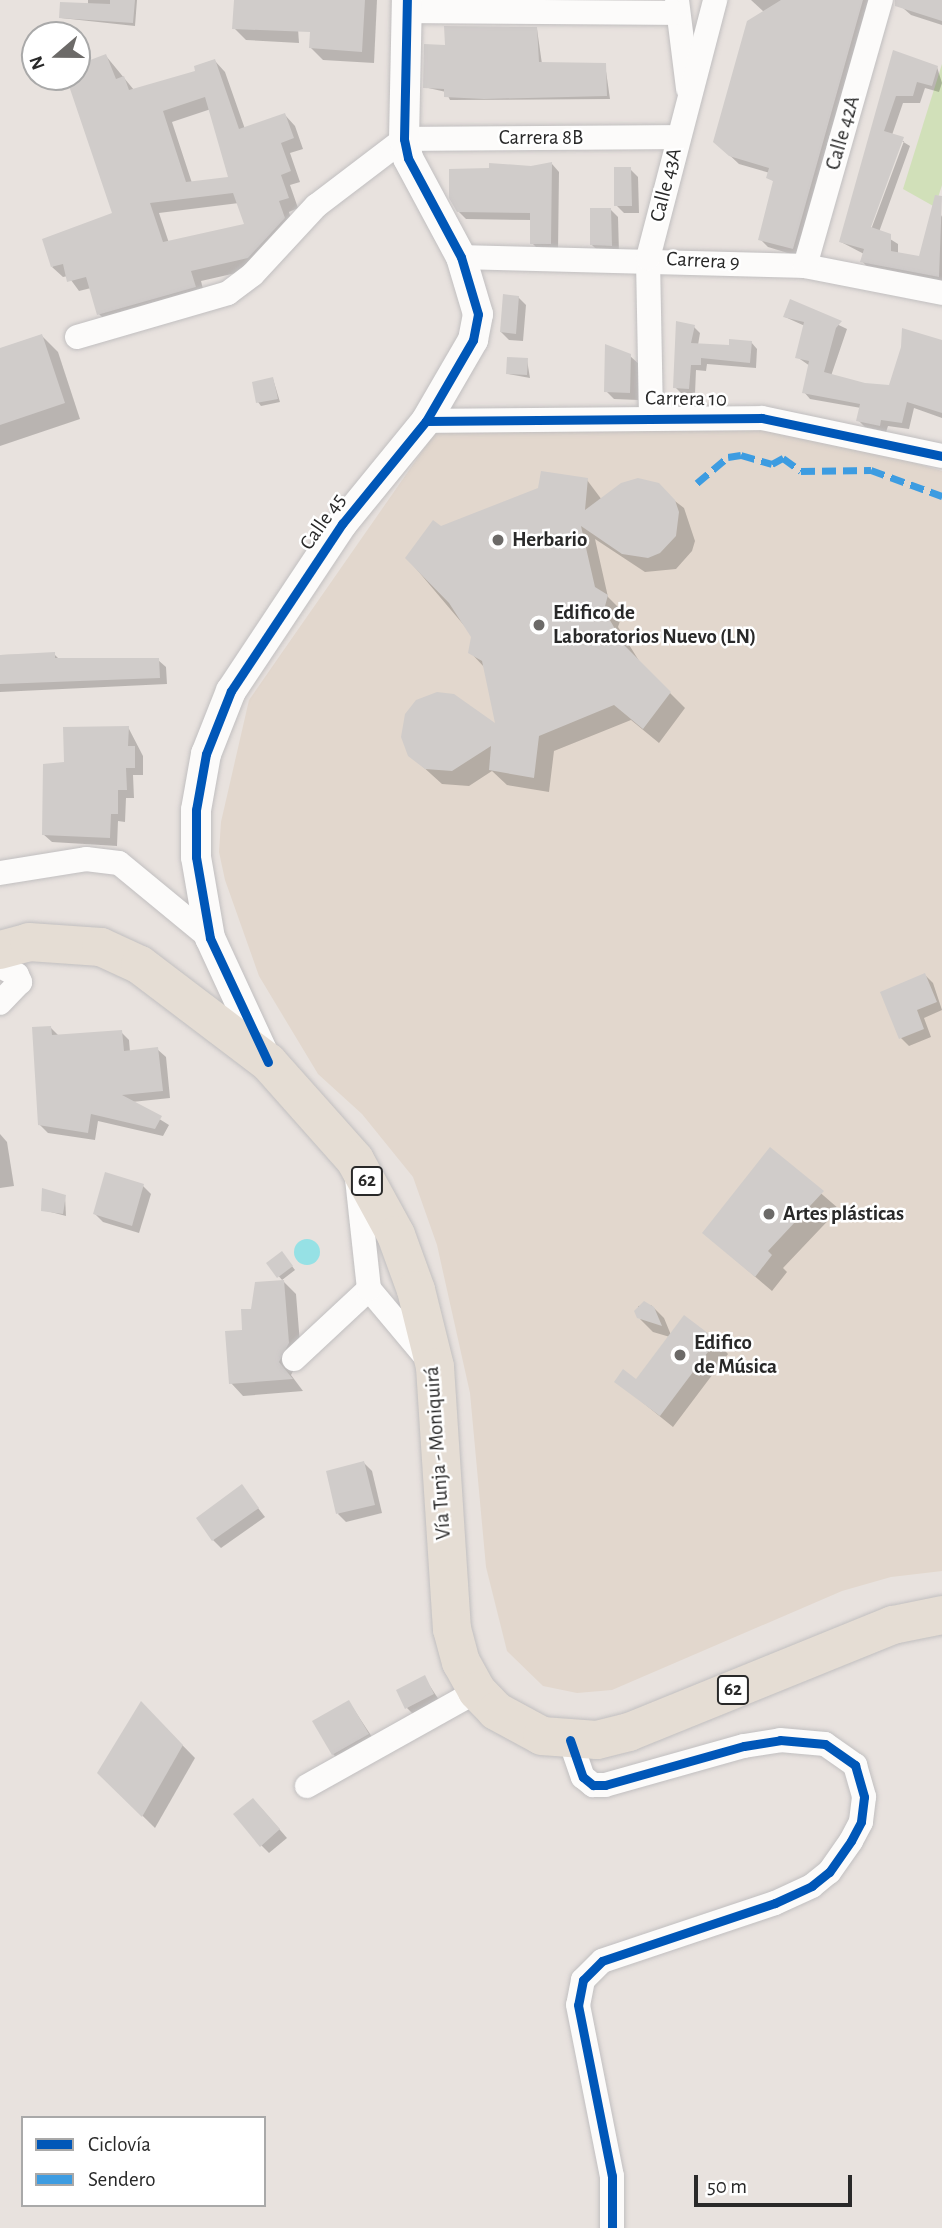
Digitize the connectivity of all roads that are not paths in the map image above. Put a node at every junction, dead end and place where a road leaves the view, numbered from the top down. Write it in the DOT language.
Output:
graph roads {
  1 [pos="715,0"];
  2 [pos="881,0"];
  3 [pos="409,6"];
  4 [pos="676,7"];
  5 [pos="689,96"];
  6 [pos="678,137"];
  7 [pos="404,139"];
  8 [pos="461,257"];
  9 [pos="648,258"];
  10 [pos="805,266"];
  11 [pos="942,293"];
  12 [pos="77,337"];
  13 [pos="651,416"];
  14 [pos="426,421"];
  15 [pos="942,456"];
  16 [pos="0,873"];
  17 [pos="210,938"];
  18 [pos="0,950"];
  19 [pos="0,966"];
  20 [pos="0,1003"];
  21 [pos="268,1062"];
  22 [pos="355,1160"];
  23 [pos="369,1289"];
  24 [pos="294,1359"];
  25 [pos="435,1367"];
  26 [pos="942,1615"];
  27 [pos="477,1691"];
  28 [pos="570,1740"];
  29 [pos="307,1786"];
  30 [pos="612,2228"];
  1 -- 5 [label="street, Calle 43A"];
  2 -- 10 [label="street, Calle 42A"];
  3 -- 4 [label="street"];
  3 -- 7 [label="street, Calle 45"];
  4 -- 5 [label="street"];
  5 -- 6 [label="street, Calle 43A"];
  6 -- 7 [label="street, Carrera 8B"];
  6 -- 9 [label="street, Calle 43A"];
  7 -- 8 [label="street, Calle 45"];
  7 -- 12 [label="street"];
  8 -- 9 [label="street, Carrera 9"];
  8 -- 14 [label="street, Calle 45"];
  9 -- 10 [label="street, Carrera 9"];
  9 -- 13 [label="street, Calle 43A"];
  10 -- 11 [label="street, Carrera 9"];
  13 -- 14 [label="street, Carrera 10"];
  13 -- 15 [label="street, Carrera 10"];
  14 -- 17 [label="street, Calle 45"];
  16 -- 17 [label="street"];
  17 -- 21 [label="street, Calle 45"];
  18 -- 21 [label="main road, Vía Tunja - Moniquirá / 62"];
  19 -- 20 [label="street"];
  21 -- 22 [label="main road, Vía Tunja - Moniquirá / 62"];
  22 -- 23 [label="street"];
  22 -- 25 [label="main road, Vía Tunja - Moniquirá / 62"];
  23 -- 24 [label="street"];
  23 -- 25 [label="street"];
  25 -- 27 [label="main road, Vía Tunja - Moniquirá / 62"];
  26 -- 28 [label="main road, Vía Tunja - Moniquirá / 62"];
  27 -- 28 [label="main road, Vía Tunja - Moniquirá / 62"];
  27 -- 29 [label="street"];
  28 -- 30 [label="street"];
}
